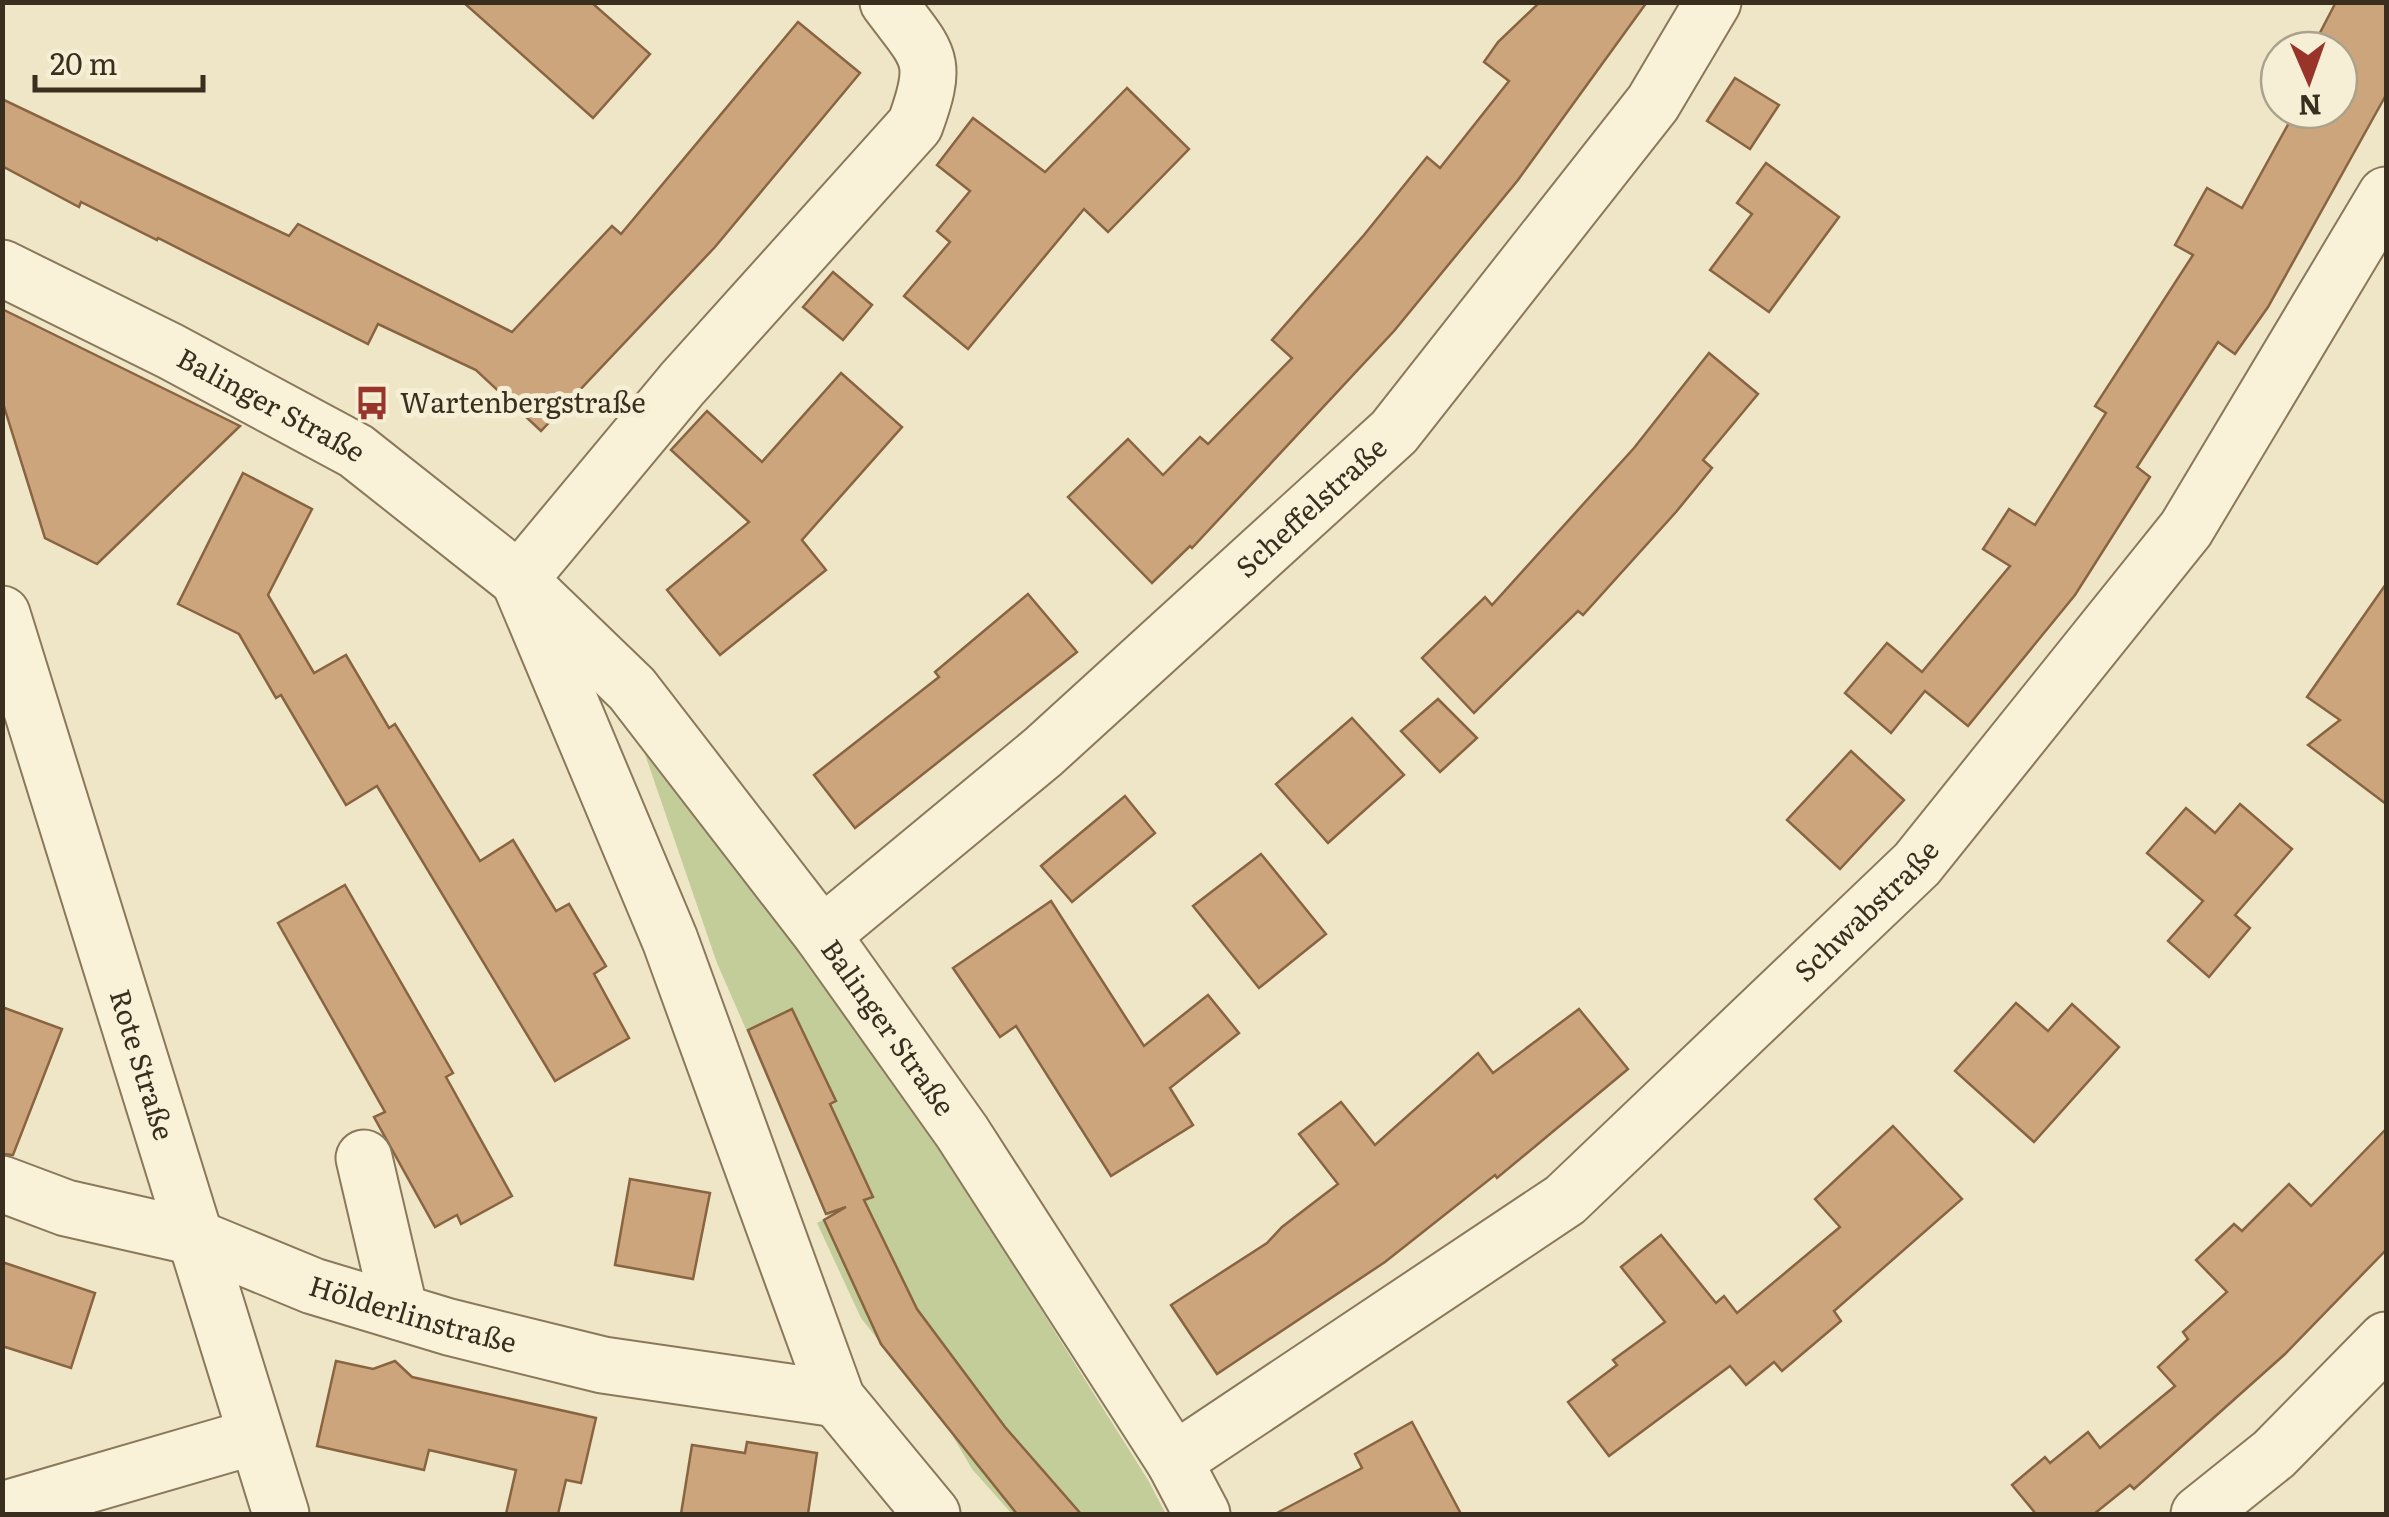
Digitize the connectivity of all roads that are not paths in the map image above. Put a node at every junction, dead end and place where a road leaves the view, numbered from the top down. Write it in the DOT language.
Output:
graph roads {
  1 [pos="888,2"];
  2 [pos="1713,2"];
  3 [pos="2386,195"];
  4 [pos="2,268"];
  5 [pos="519,580"];
  6 [pos="2,614"];
  7 [pos="822,935"];
  8 [pos="364,1158"];
  9 [pos="2,1184"];
  10 [pos="194,1236"];
  11 [pos="400,1312"];
  12 [pos="2386,1340"];
  13 [pos="837,1399"];
  14 [pos="256,1436"];
  15 [pos="1174,1462"];
  16 [pos="2,1510"];
  17 [pos="281,1514"];
  18 [pos="932,1514"];
  19 [pos="1202,1514"];
  20 [pos="2199,1514"];
  1 -- 5 [label="street"];
  2 -- 7 [label="street, Scheffelstraße"];
  3 -- 15 [label="street, Schwabstraße"];
  4 -- 5 [label="street, Balinger Straße"];
  5 -- 7 [label="street, Balinger Straße"];
  5 -- 13 [label="street, Balinger Straße"];
  6 -- 10 [label="street, Rote Straße"];
  7 -- 15 [label="street, Balinger Straße"];
  8 -- 11 [label="street"];
  9 -- 10 [label="street, Hölderlinstraße"];
  10 -- 11 [label="street, Hölderlinstraße"];
  10 -- 14 [label="street, Rote Straße"];
  11 -- 13 [label="street, Hölderlinstraße"];
  12 -- 20 [label="street"];
  13 -- 18 [label="street, Balinger Straße"];
  14 -- 16 [label="street"];
  14 -- 17 [label="street, Rote Straße"];
  15 -- 19 [label="street, Balinger Straße"];
}
